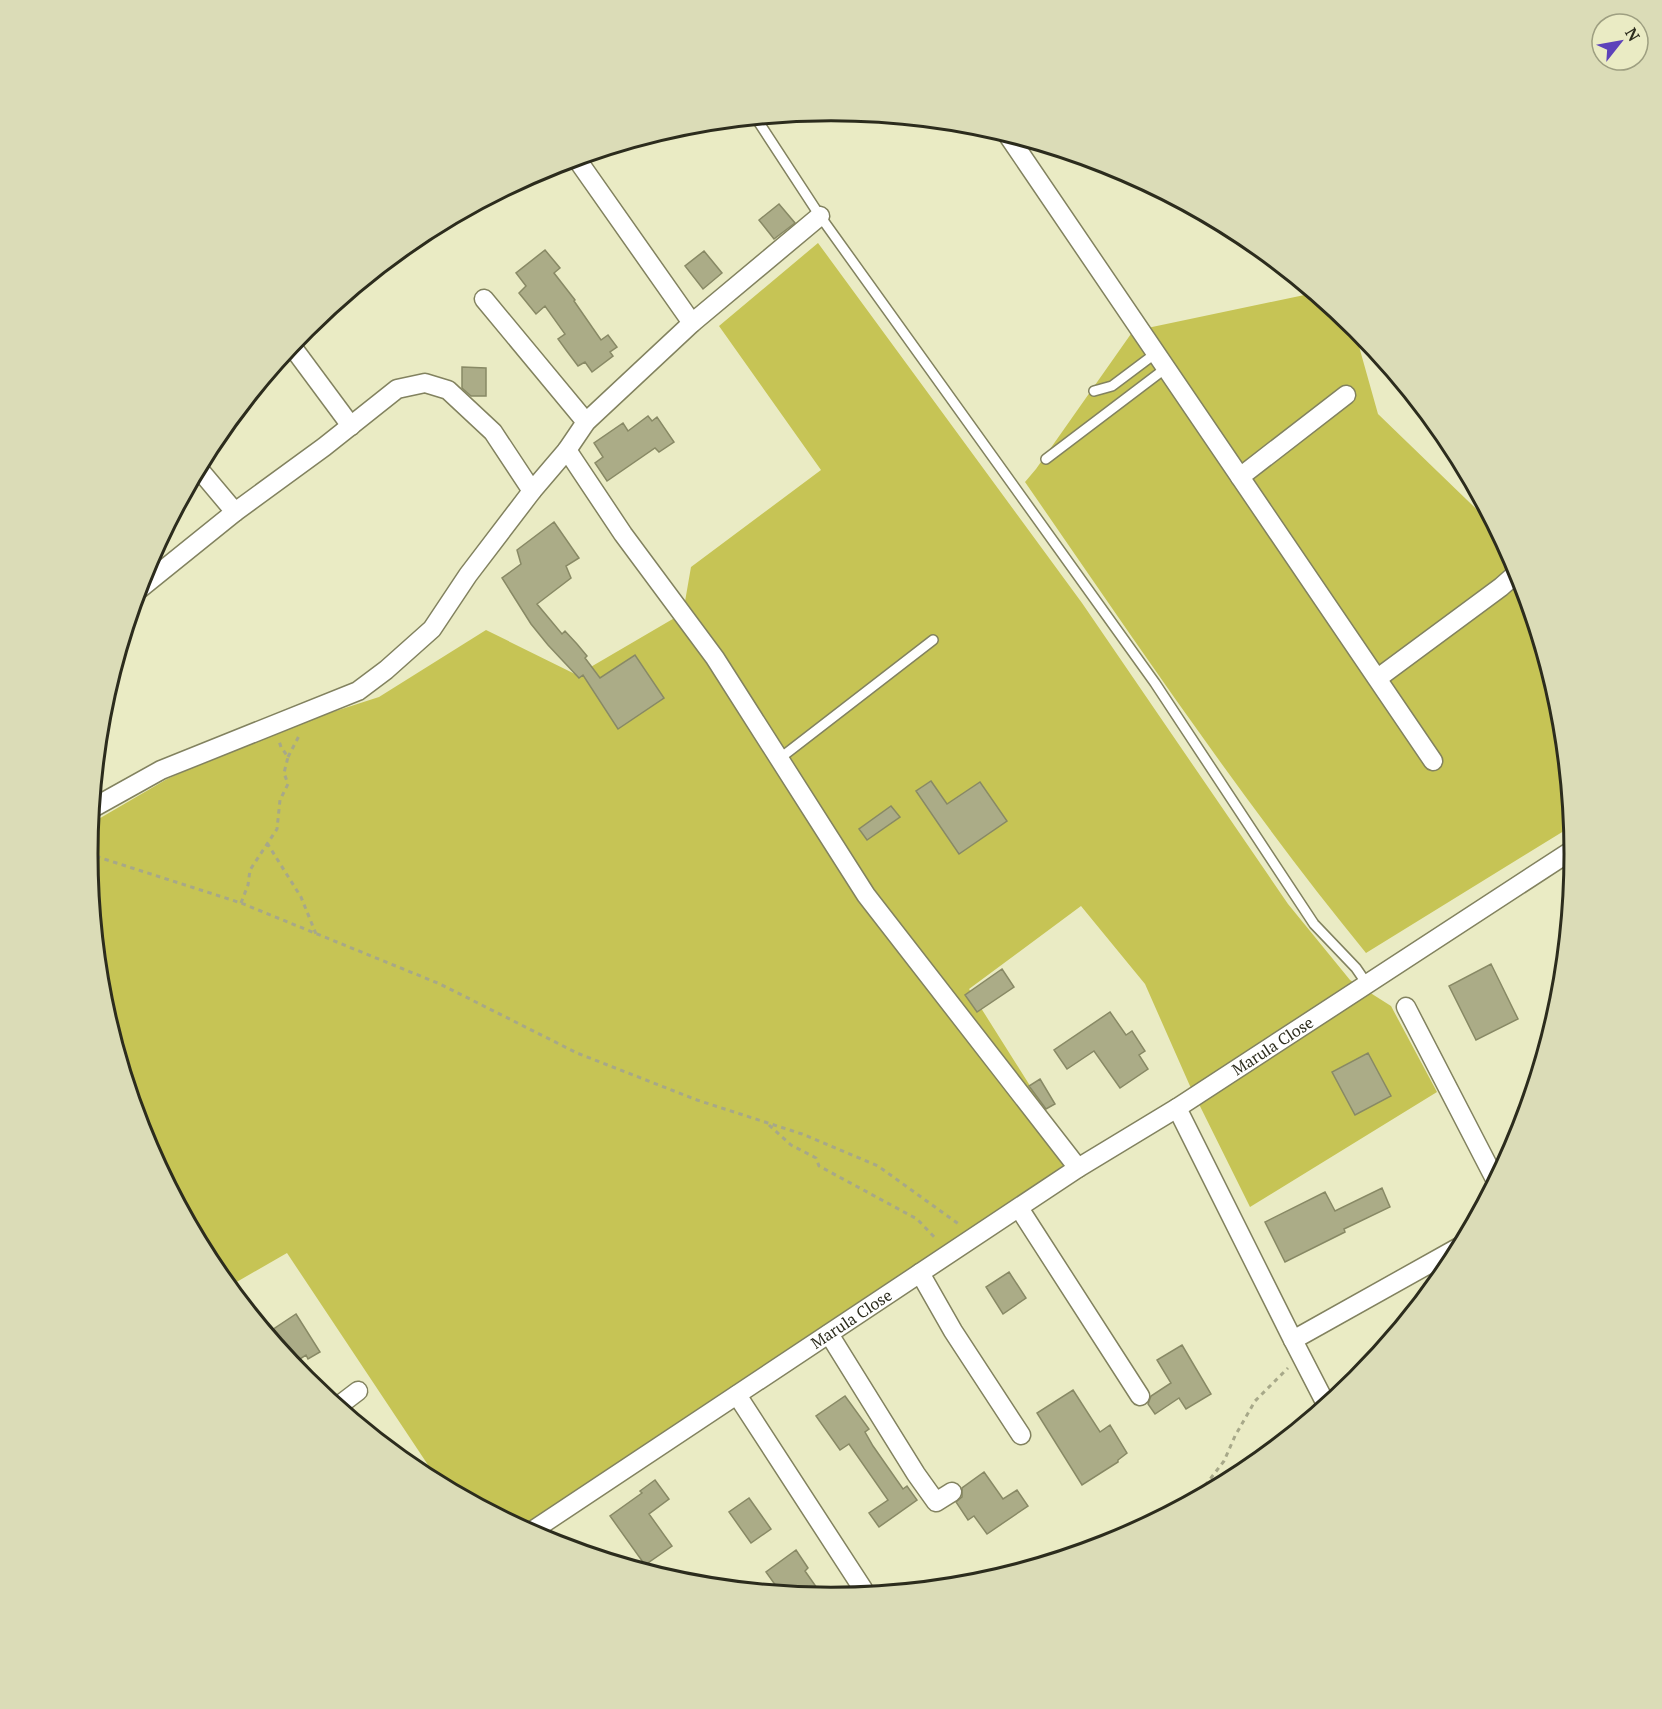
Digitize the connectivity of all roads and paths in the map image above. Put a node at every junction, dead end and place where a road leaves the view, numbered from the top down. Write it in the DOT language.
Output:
graph roads {
  1 [pos="760,125"];
  2 [pos="1014,144"];
  3 [pos="581,165"];
  4 [pos="820,216"];
  5 [pos="484,299"];
  6 [pos="692,323"];
  7 [pos="297,353"];
  8 [pos="1161,361"];
  9 [pos="1094,392"];
  10 [pos="1346,395"];
  11 [pos="586,422"];
  12 [pos="351,426"];
  13 [pos="567,450"];
  14 [pos="1046,459"];
  15 [pos="204,475"];
  16 [pos="1240,477"];
  17 [pos="531,491"];
  18 [pos="235,512"];
  19 [pos="1511,578"];
  20 [pos="151,580"];
  21 [pos="933,640"];
  22 [pos="1378,678"];
  23 [pos="276,725"];
  24 [pos="779,759"];
  25 [pos="1433,761"];
  26 [pos="99,805"];
  27 [pos="267,843"];
  28 [pos="1564,856"];
  29 [pos="98,857"];
  30 [pos="241,903"];
  31 [pos="316,934"];
  32 [pos="1367,984"];
  33 [pos="1406,1007"];
  34 [pos="1177,1108"];
  35 [pos="768,1124"];
  36 [pos="1078,1168"];
  37 [pos="1492,1173"];
  38 [pos="1019,1208"];
  39 [pos="976,1236"];
  40 [pos="950,1253"];
  41 [pos="1445,1256"];
  42 [pos="920,1273"];
  43 [pos="829,1334"];
  44 [pos="1296,1347"];
  45 [pos="358,1391"];
  46 [pos="737,1395"];
  47 [pos="1140,1396"];
  48 [pos="1323,1398"];
  49 [pos="343,1402"];
  50 [pos="1021,1435"];
  51 [pos="1205,1485"];
  52 [pos="952,1492"];
  53 [pos="539,1527"];
  54 [pos="862,1587"];
  1 -- 4 [label="lane"];
  2 -- 8 [label="street"];
  3 -- 6 [label="street"];
  4 -- 6 [label="street"];
  4 -- 32 [label="lane"];
  5 -- 11 [label="street"];
  6 -- 11 [label="street"];
  7 -- 12 [label="street"];
  8 -- 9 [label="lane"];
  8 -- 14 [label="lane"];
  8 -- 16 [label="street"];
  10 -- 16 [label="street"];
  11 -- 13 [label="street"];
  12 -- 17 [label="street"];
  12 -- 18 [label="street"];
  13 -- 17 [label="street"];
  13 -- 24 [label="street"];
  15 -- 18 [label="street"];
  16 -- 22 [label="street"];
  17 -- 23 [label="street"];
  18 -- 20 [label="street"];
  19 -- 22 [label="street"];
  21 -- 24 [label="lane"];
  22 -- 25 [label="street"];
  23 -- 26 [label="street"];
  23 -- 27 [label="path"];
  24 -- 36 [label="street"];
  27 -- 30 [label="path"];
  27 -- 31 [label="path"];
  28 -- 32 [label="street, Marula Close"];
  29 -- 30 [label="path"];
  30 -- 31 [label="path"];
  31 -- 35 [label="path"];
  32 -- 34 [label="street, Marula Close"];
  33 -- 37 [label="street"];
  34 -- 36 [label="street, Marula Close"];
  34 -- 44 [label="street"];
  35 -- 39 [label="path"];
  35 -- 40 [label="path"];
  36 -- 38 [label="street, Marula Close"];
  38 -- 39 [label="street, Marula Close"];
  38 -- 47 [label="street"];
  39 -- 40 [label="street, Marula Close"];
  40 -- 42 [label="street, Marula Close"];
  41 -- 44 [label="street"];
  42 -- 43 [label="street, Marula Close"];
  42 -- 50 [label="street"];
  43 -- 46 [label="street, Marula Close"];
  43 -- 52 [label="street"];
  44 -- 48 [label="street"];
  44 -- 51 [label="path"];
  45 -- 49 [label="street"];
  46 -- 53 [label="street, Marula Close"];
  46 -- 54 [label="street"];
}
